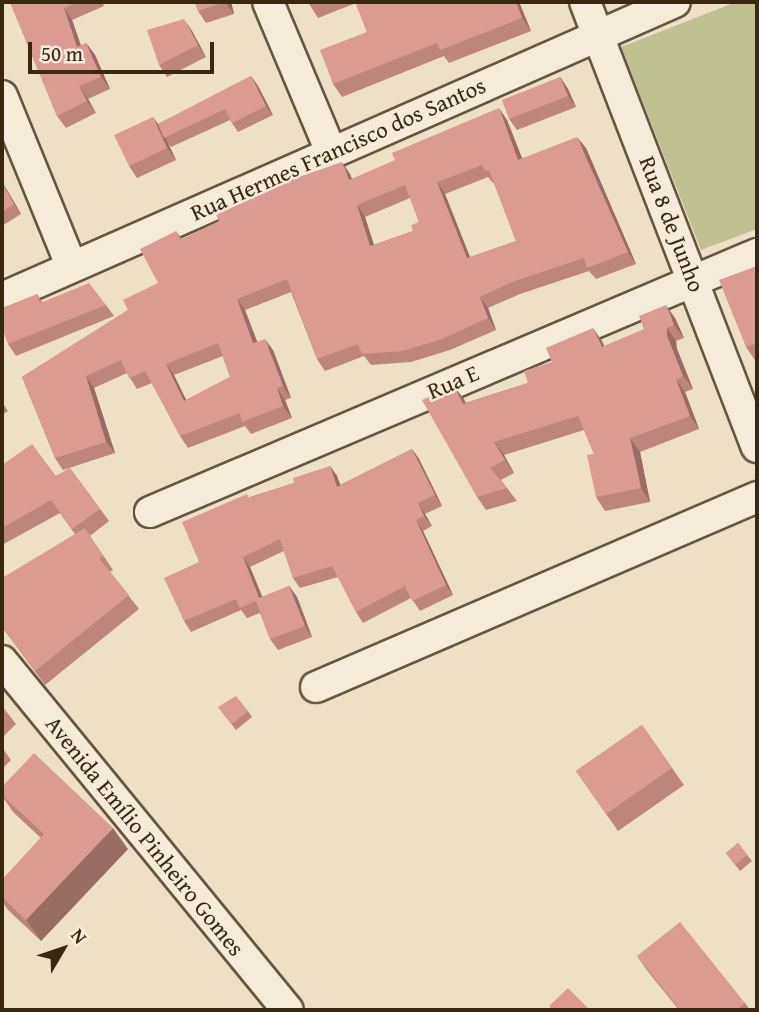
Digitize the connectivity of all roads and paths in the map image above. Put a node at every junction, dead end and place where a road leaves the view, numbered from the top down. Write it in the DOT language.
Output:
graph roads {
  1 [pos="268,2"];
  2 [pos="585,2"];
  3 [pos="675,2"];
  4 [pos="598,35"];
  5 [pos="2,96"];
  6 [pos="331,152"];
  7 [pos="757,254"];
  8 [pos="71,265"];
  9 [pos="694,278"];
  10 [pos="2,298"];
  11 [pos="757,447"];
  12 [pos="757,497"];
  13 [pos="150,512"];
  14 [pos="2,661"];
  15 [pos="316,687"];
  16 [pos="288,1010"];
  1 -- 6 [label="street"];
  2 -- 4 [label="street, Rua 8 de Junho"];
  3 -- 4 [label="street, Rua Hermes Francisco dos Santos"];
  4 -- 6 [label="street, Rua Hermes Francisco dos Santos"];
  4 -- 9 [label="street, Rua 8 de Junho"];
  5 -- 8 [label="street"];
  6 -- 8 [label="street, Rua Hermes Francisco dos Santos"];
  7 -- 9 [label="street, Rua E"];
  8 -- 10 [label="street, Rua Hermes Francisco dos Santos"];
  9 -- 11 [label="street, Rua 8 de Junho"];
  9 -- 13 [label="street, Rua E"];
  12 -- 15 [label="street"];
  14 -- 16 [label="street, Avenida Emílio Pinheiro Gomes"];
}
